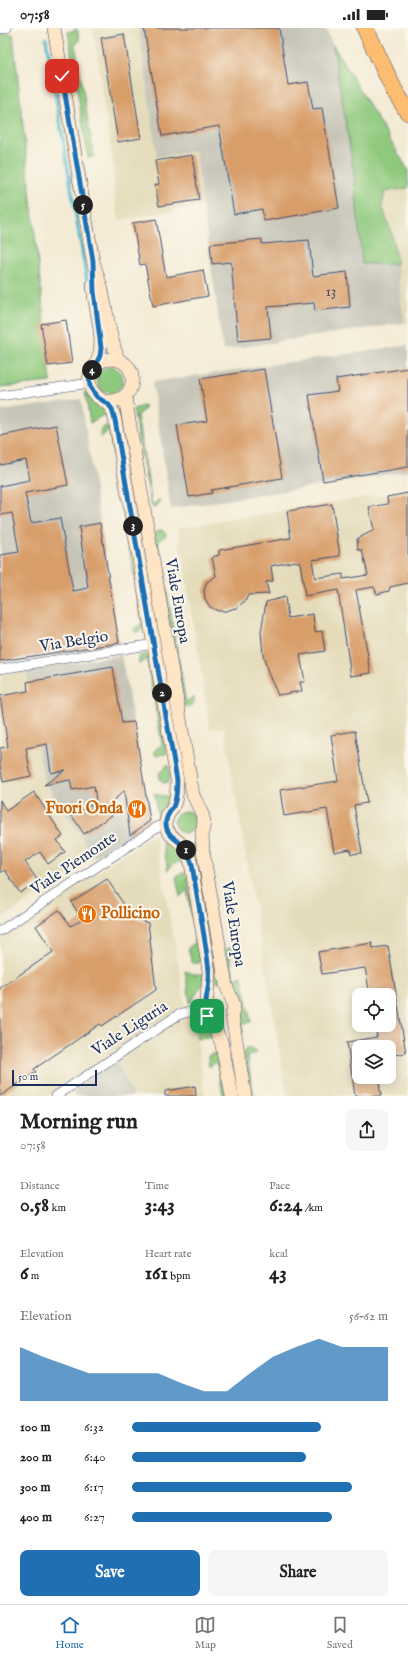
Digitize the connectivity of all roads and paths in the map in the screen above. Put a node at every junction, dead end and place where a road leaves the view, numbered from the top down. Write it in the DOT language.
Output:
graph roads {
  1 [pos="7,28"];
  2 [pos="54,28"];
  3 [pos="366,28"];
  4 [pos="0,29"];
  5 [pos="408,90"];
  6 [pos="408,112"];
  7 [pos="93,261"];
  8 [pos="118,360"];
  9 [pos="96,364"];
  10 [pos="90,383"];
  11 [pos="0,396"];
  12 [pos="125,397"];
  13 [pos="104,401"];
  14 [pos="154,644"];
  15 [pos="0,669"];
  16 [pos="173,807"];
  17 [pos="200,811"];
  18 [pos="166,824"];
  19 [pos="202,832"];
  20 [pos="176,840"];
  21 [pos="0,931"];
  22 [pos="230,997"];
  23 [pos="207,1009"];
  24 [pos="232,1015"];
  25 [pos="56,1096"];
  26 [pos="232,1096"];
  27 [pos="245,1096"];
  1 -- 4 [label="street"];
  2 -- 7 [label="street"];
  3 -- 5 [label="highway"];
  3 -- 6 [label="highway"];
  7 -- 8 [label="street"];
  7 -- 9 [label="street"];
  8 -- 9 [label="street"];
  8 -- 12 [label="street"];
  9 -- 10 [label="street"];
  10 -- 11 [label="street"];
  10 -- 13 [label="street, Viale Europa"];
  12 -- 13 [label="street"];
  12 -- 17 [label="street, Viale Europa"];
  13 -- 14 [label="street, Viale Europa"];
  14 -- 15 [label="street, Via Belgio"];
  14 -- 16 [label="street, Viale Europa"];
  16 -- 17 [label="street"];
  16 -- 18 [label="street, Viale Europa"];
  17 -- 19 [label="street, Viale Europa"];
  18 -- 20 [label="street, Viale Europa"];
  18 -- 21 [label="street, Viale Piemonte"];
  19 -- 20 [label="street"];
  19 -- 22 [label="street, Viale Europa"];
  20 -- 23 [label="street, Viale Europa"];
  22 -- 23 [label="street"];
  22 -- 24 [label="street, Viale Europa"];
  23 -- 24 [label="street"];
  23 -- 25 [label="street, Viale Liguria"];
  23 -- 26 [label="street"];
  24 -- 27 [label="street, Viale Europa"];
}
